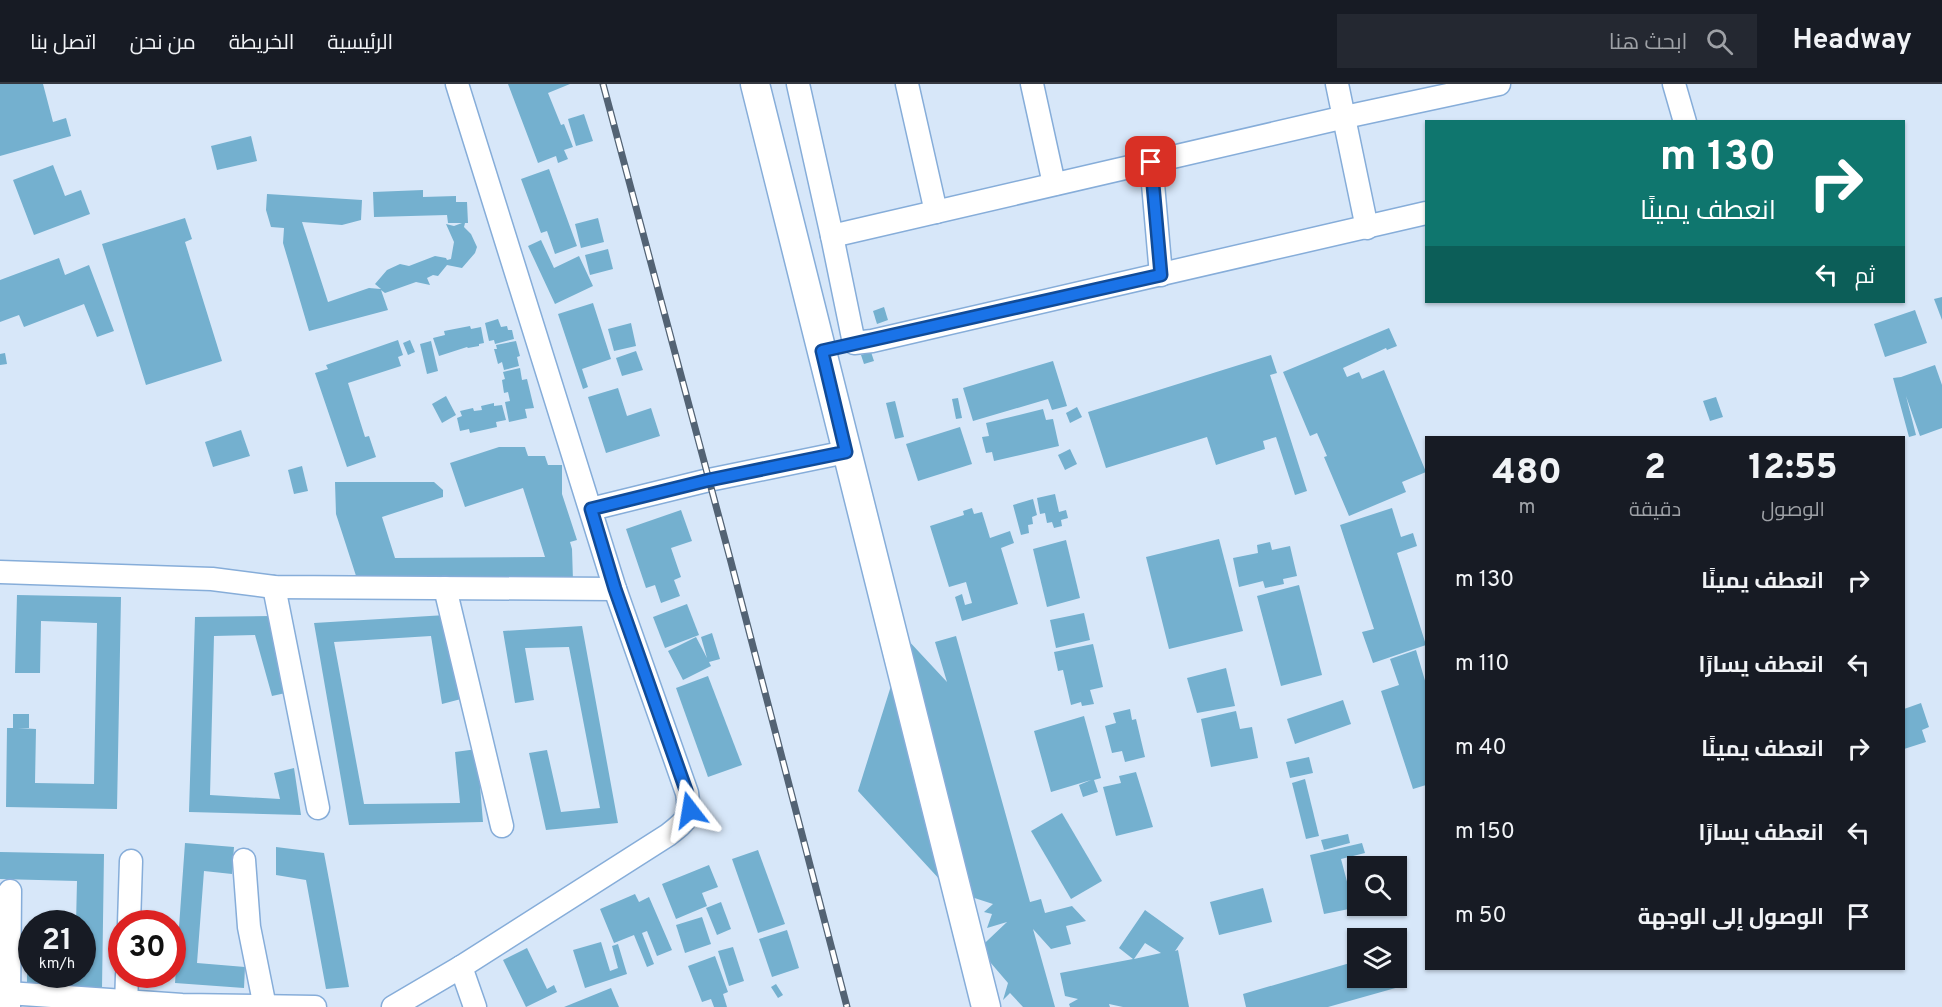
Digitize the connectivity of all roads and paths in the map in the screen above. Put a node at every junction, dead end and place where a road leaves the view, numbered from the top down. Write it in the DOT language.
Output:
graph roads {
  1 [pos="457,84"];
  2 [pos="754,84"];
  3 [pos="798,84"];
  4 [pos="907,84"];
  5 [pos="1032,84"];
  6 [pos="1337,84"];
  7 [pos="1499,84"];
  8 [pos="1674,84"];
  9 [pos="1447,89"];
  10 [pos="1345,117"];
  11 [pos="1684,120"];
  12 [pos="1151,162"];
  13 [pos="1054,184"];
  14 [pos="936,212"];
  15 [pos="1425,213"];
  16 [pos="1367,228"];
  17 [pos="832,236"];
  18 [pos="1161,275"];
  19 [pos="854,343"];
  20 [pos="822,351"];
  21 [pos="846,452"];
  22 [pos="591,509"];
  23 [pos="0,572"];
  24 [pos="274,587"];
  25 [pos="445,588"];
  26 [pos="615,589"];
  27 [pos="318,808"];
  28 [pos="502,825"];
  29 [pos="244,860"];
  30 [pos="131,861"];
  31 [pos="10,891"];
  32 [pos="129,910"];
  33 [pos="461,967"];
  34 [pos="127,988"];
  35 [pos="9,1000"];
  36 [pos="126,1004"];
  37 [pos="265,1007"];
  38 [pos="315,1007"];
  39 [pos="393,1007"];
  40 [pos="475,1007"];
  41 [pos="986,1007"];
  1 -- 22 [label="street"];
  2 -- 20 [label="main road"];
  3 -- 17 [label="street"];
  4 -- 14 [label="street"];
  5 -- 13 [label="street"];
  6 -- 10 [label="street"];
  7 -- 9 [label="street"];
  8 -- 11 [label="street"];
  9 -- 10 [label="street"];
  10 -- 12 [label="street"];
  10 -- 16 [label="street"];
  12 -- 13 [label="street"];
  12 -- 18 [label="street"];
  13 -- 14 [label="street"];
  14 -- 17 [label="street"];
  15 -- 16 [label="street"];
  16 -- 18 [label="street"];
  17 -- 19 [label="street"];
  18 -- 19 [label="street"];
  19 -- 20 [label="street"];
  20 -- 21 [label="main road"];
  21 -- 22 [label="street"];
  21 -- 41 [label="main road"];
  22 -- 26 [label="street"];
  23 -- 24 [label="street"];
  24 -- 25 [label="street"];
  24 -- 27 [label="street"];
  25 -- 26 [label="street"];
  25 -- 28 [label="street"];
  26 -- 33 [label="street"];
  29 -- 37 [label="street"];
  30 -- 32 [label="street"];
  31 -- 35 [label="street"];
  33 -- 39 [label="street"];
  33 -- 40 [label="street"];
  34 -- 36 [label="street"];
  35 -- 36 [label="street"];
  36 -- 37 [label="street"];
  37 -- 38 [label="street"];
}
